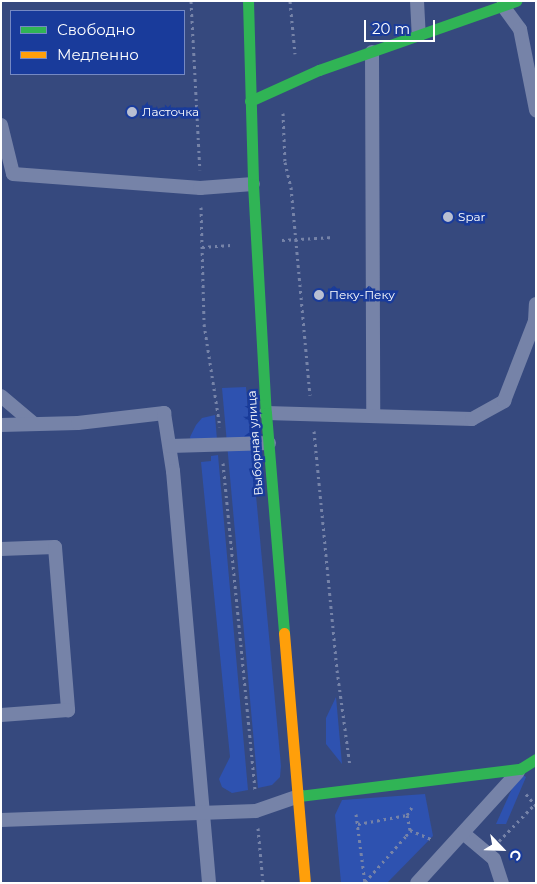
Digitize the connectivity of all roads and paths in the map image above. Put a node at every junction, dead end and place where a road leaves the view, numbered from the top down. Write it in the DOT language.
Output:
graph roads {
  1 [pos="248,1"];
  2 [pos="290,1"];
  3 [pos="417,1"];
  4 [pos="509,3"];
  5 [pos="420,35"];
  6 [pos="372,52"];
  7 [pos="297,80"];
  8 [pos="282,87"];
  9 [pos="250,101"];
  10 [pos="536,110"];
  11 [pos="1,125"];
  12 [pos="253,184"];
  13 [pos="334,237"];
  14 [pos="295,239"];
  15 [pos="282,240"];
  16 [pos="232,245"];
  17 [pos="202,247"];
  18 [pos="536,304"];
  19 [pos="1,396"];
  20 [pos="218,407"];
  21 [pos="266,413"];
  22 [pos="312,413"];
  23 [pos="373,414"];
  24 [pos="34,423"];
  25 [pos="1,425"];
  26 [pos="221,443"];
  27 [pos="268,443"];
  28 [pos="170,446"];
  29 [pos="1,550"];
  30 [pos="1,715"];
  31 [pos="536,759"];
  32 [pos="520,769"];
  33 [pos="353,789"];
  34 [pos="299,796"];
  35 [pos="534,806"];
  36 [pos="256,811"];
  37 [pos="205,814"];
  38 [pos="407,815"];
  39 [pos="1,820"];
  40 [pos="463,833"];
  41 [pos="487,853"];
  42 [pos="209,883"];
  43 [pos="263,883"];
  44 [pos="305,883"];
  45 [pos="365,883"];
  46 [pos="418,883"];
  47 [pos="502,883"];
  1 -- 9 [label="main road, Выборная улица"];
  2 -- 7 [label="path"];
  3 -- 5 [label="lane"];
  4 -- 5 [label="main road"];
  4 -- 10 [label="lane"];
  5 -- 6 [label="main road"];
  6 -- 7 [label="main road"];
  6 -- 23 [label="lane"];
  7 -- 8 [label="main road"];
  8 -- 9 [label="main road"];
  8 -- 14 [label="path"];
  9 -- 12 [label="main road, Выборная улица"];
  11 -- 12 [label="lane"];
  12 -- 21 [label="main road, Выборная улица"];
  13 -- 14 [label="path"];
  14 -- 15 [label="path"];
  14 -- 22 [label="path"];
  16 -- 17 [label="path"];
  18 -- 23 [label="lane"];
  19 -- 24 [label="lane"];
  20 -- 26 [label="path"];
  21 -- 22 [label="lane"];
  21 -- 27 [label="main road, Выборная улица"];
  22 -- 23 [label="lane"];
  22 -- 33 [label="path"];
  24 -- 25 [label="lane"];
  24 -- 28 [label="lane"];
  26 -- 27 [label="lane"];
  26 -- 28 [label="lane"];
  26 -- 36 [label="path"];
  27 -- 34 [label="main road, Выборная улица"];
  28 -- 37 [label="lane"];
  29 -- 30 [label="lane"];
  31 -- 32 [label="main road"];
  32 -- 33 [label="main road"];
  32 -- 40 [label="lane"];
  33 -- 34 [label="main road"];
  33 -- 45 [label="path"];
  34 -- 36 [label="lane"];
  34 -- 44 [label="main road, Выборная улица"];
  35 -- 41 [label="path"];
  36 -- 37 [label="lane"];
  36 -- 43 [label="path"];
  37 -- 39 [label="lane"];
  37 -- 42 [label="lane"];
  38 -- 45 [label="path"];
  40 -- 41 [label="lane"];
  40 -- 46 [label="lane"];
  41 -- 47 [label="lane"];
}
